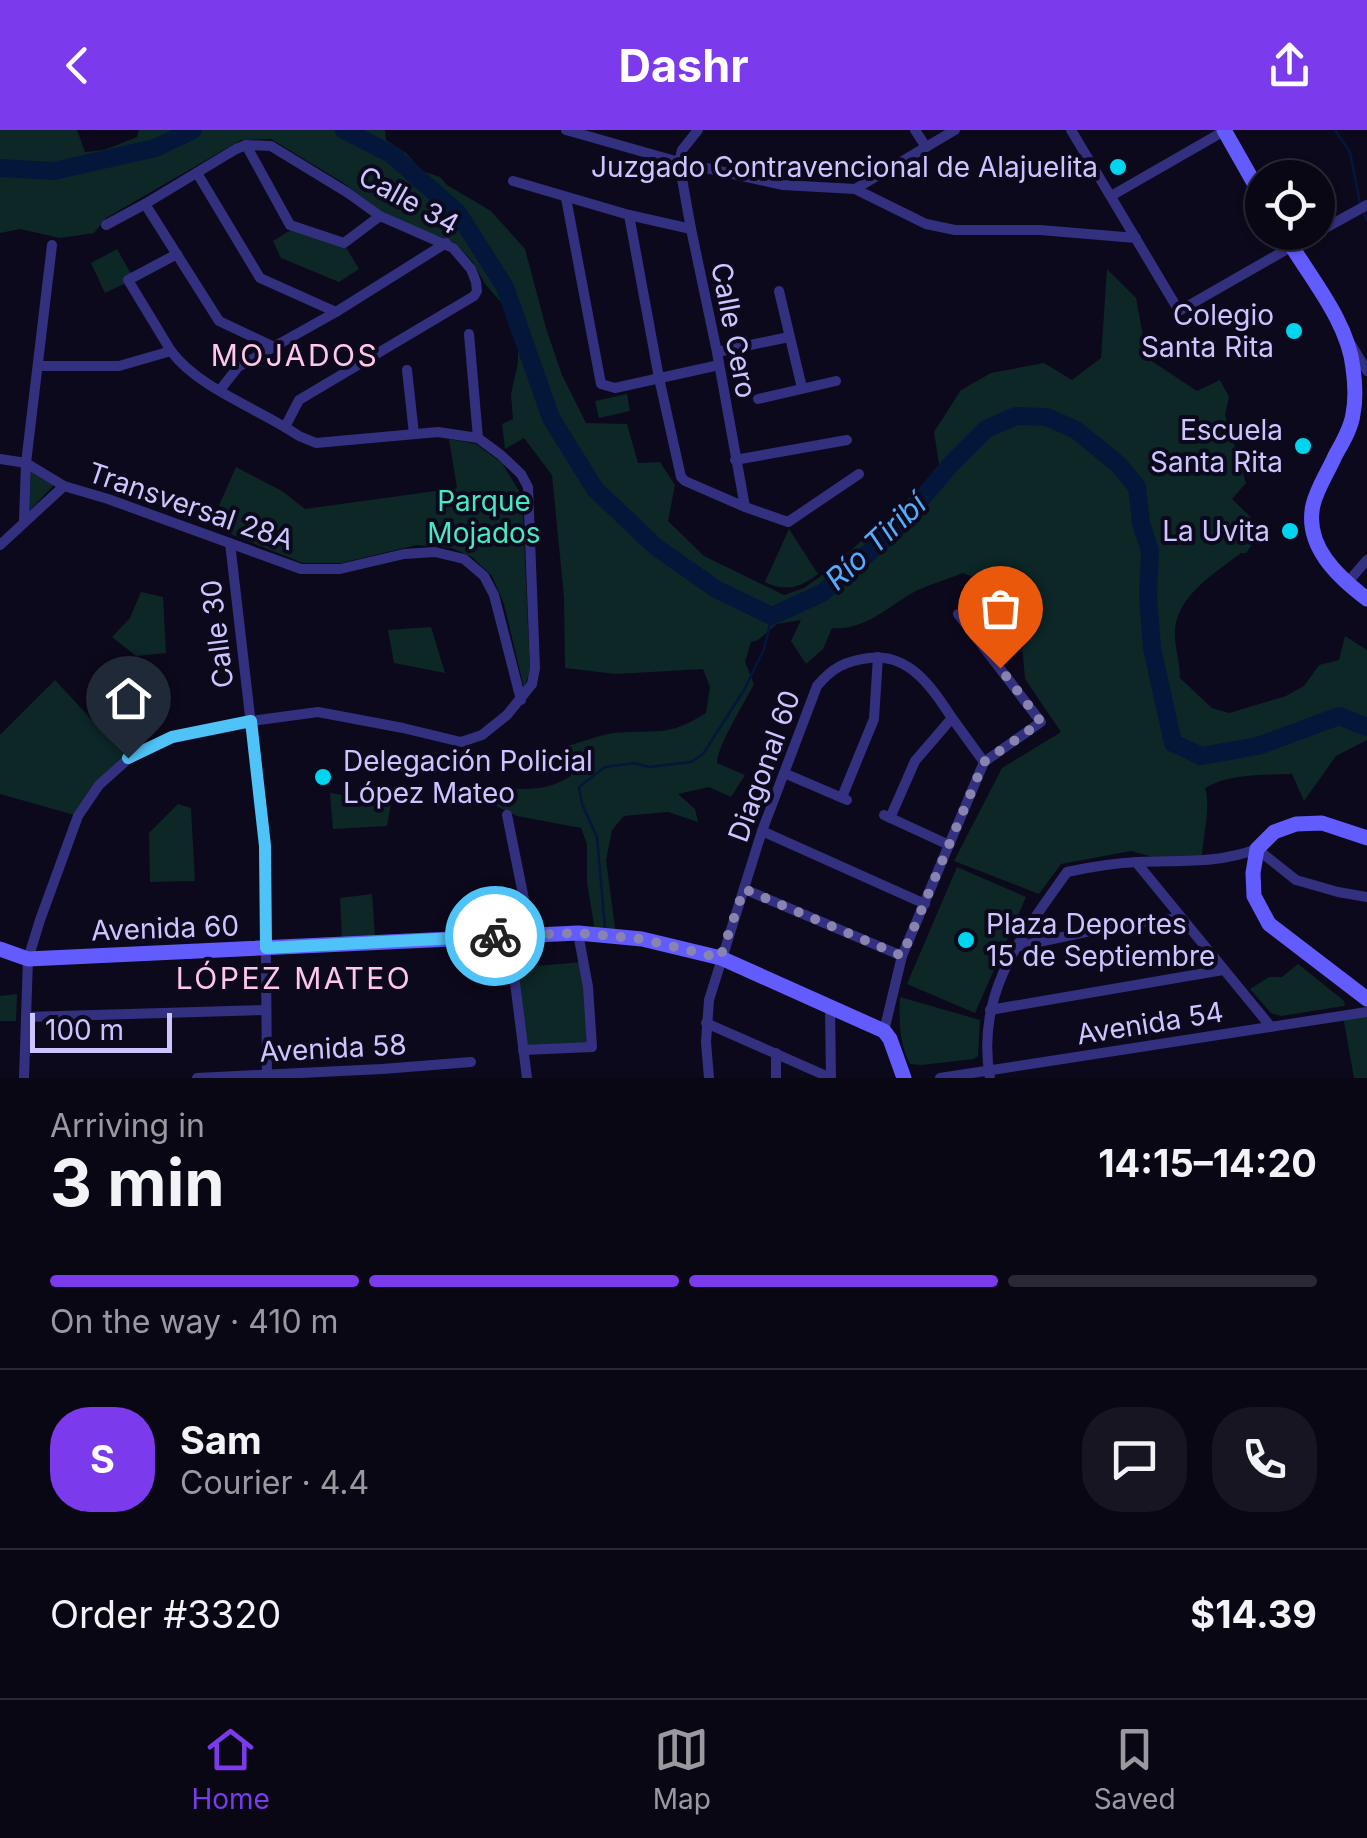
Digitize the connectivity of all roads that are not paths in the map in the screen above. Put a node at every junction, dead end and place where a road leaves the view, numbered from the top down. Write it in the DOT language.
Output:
graph roads {
  1 [pos="566,130"];
  2 [pos="698,130"];
  3 [pos="916,130"];
  4 [pos="955,130"];
  5 [pos="1071,130"];
  6 [pos="1224,130"];
  7 [pos="246,145"];
  8 [pos="926,147"];
  9 [pos="679,162"];
  10 [pos="1245,167"];
  11 [pos="197,172"];
  12 [pos="513,181"];
  13 [pos="855,189"];
  14 [pos="1111,196"];
  15 [pos="566,198"];
  16 [pos="146,204"];
  17 [pos="1364,207"];
  18 [pos="380,216"];
  19 [pos="629,216"];
  20 [pos="1335,222"];
  21 [pos="106,225"];
  22 [pos="690,229"];
  23 [pos="1136,238"];
  24 [pos="446,243"];
  25 [pos="52,245"];
  26 [pos="1272,250"];
  27 [pos="1293,250"];
  28 [pos="177,254"];
  29 [pos="779,291"];
  30 [pos="336,312"];
  31 [pos="1343,330"];
  32 [pos="469,334"];
  33 [pos="789,337"];
  34 [pos="272,346"];
  35 [pos="171,351"];
  36 [pos="717,352"];
  37 [pos="719,365"];
  38 [pos="38,366"];
  39 [pos="407,370"];
  40 [pos="1367,371"];
  41 [pos="659,378"];
  42 [pos="836,381"];
  43 [pos="802,388"];
  44 [pos="220,390"];
  45 [pos="758,398"];
  46 [pos="1367,400"];
  47 [pos="1353,414"];
  48 [pos="285,427"];
  49 [pos="414,434"];
  50 [pos="478,438"];
  51 [pos="848,440"];
  52 [pos="0,459"];
  53 [pos="735,460"];
  54 [pos="26,463"];
  55 [pos="859,474"];
  56 [pos="64,486"];
  57 [pos="745,507"];
  58 [pos="24,521"];
  59 [pos="230,544"];
  60 [pos="0,545"];
  61 [pos="1367,560"];
  62 [pos="1347,584"];
  63 [pos="1367,599"];
  64 [pos="958,614"];
  65 [pos="878,657"];
  66 [pos="520,700"];
  67 [pos="952,718"];
  68 [pos="251,721"];
  69 [pos="984,762"];
  70 [pos="784,773"];
  71 [pos="508,815"];
  72 [pos="762,832"];
  73 [pos="1367,838"];
  74 [pos="949,846"];
  75 [pos="1257,850"];
  76 [pos="1136,862"];
  77 [pos="744,889"];
  78 [pos="1367,897"];
  79 [pos="925,904"];
  80 [pos="1180,918"];
  81 [pos="578,933"];
  82 [pos="531,934"];
  83 [pos="509,936"];
  84 [pos="1014,947"];
  85 [pos="266,948"];
  86 [pos="0,949"];
  87 [pos="902,956"];
  88 [pos="720,958"];
  89 [pos="28,959"];
  90 [pos="1223,970"];
  91 [pos="1367,999"];
  92 [pos="830,1007"];
  93 [pos="266,1010"];
  94 [pos="990,1010"];
  95 [pos="1367,1012"];
  96 [pos="26,1017"];
  97 [pos="706,1022"];
  98 [pos="1271,1027"];
  99 [pos="884,1032"];
  100 [pos="523,1050"];
  101 [pos="776,1054"];
  102 [pos="471,1062"];
  103 [pos="1041,1062"];
  104 [pos="989,1074"];
  105 [pos="267,1076"];
  106 [pos="24,1078"];
  107 [pos="197,1078"];
  108 [pos="527,1078"];
  109 [pos="709,1078"];
  110 [pos="776,1078"];
  111 [pos="830,1078"];
  112 [pos="904,1078"];
  113 [pos="940,1078"];
  114 [pos="1044,1078"];
  1 -- 9 [label="street"];
  2 -- 9 [label="street"];
  3 -- 8 [label="street"];
  4 -- 8 [label="street"];
  5 -- 14 [label="street"];
  6 -- 10 [label="street"];
  6 -- 14 [label="street"];
  7 -- 11 [label="street"];
  7 -- 18 [label="street, Calle 34"];
  7 -- 18 [label="street"];
  8 -- 13 [label="street"];
  9 -- 13 [label="street"];
  9 -- 22 [label="street, Calle Cero"];
  11 -- 16 [label="street"];
  11 -- 30 [label="street"];
  12 -- 15 [label="street"];
  13 -- 23 [label="street"];
  14 -- 23 [label="street"];
  15 -- 19 [label="street"];
  15 -- 41 [label="street"];
  16 -- 21 [label="street"];
  16 -- 28 [label="street"];
  17 -- 20 [label="street"];
  18 -- 24 [label="street, Calle 34"];
  19 -- 22 [label="street"];
  19 -- 41 [label="street"];
  22 -- 36 [label="street, Calle Cero"];
  23 -- 26 [label="street"];
  24 -- 30 [label="street"];
  24 -- 48 [label="street, Calle 34"];
  25 -- 38 [label="street"];
  27 -- 31 [label="street"];
  28 -- 34 [label="street"];
  28 -- 35 [label="street"];
  29 -- 33 [label="street"];
  30 -- 34 [label="street"];
  31 -- 40 [label="street"];
  31 -- 47 [label="street"];
  32 -- 50 [label="street"];
  33 -- 36 [label="street"];
  33 -- 43 [label="street"];
  34 -- 44 [label="street"];
  35 -- 38 [label="street"];
  35 -- 44 [label="street"];
  36 -- 37 [label="street, Calle Cero"];
  37 -- 41 [label="street"];
  37 -- 53 [label="street, Calle Cero"];
  38 -- 54 [label="street"];
  39 -- 49 [label="street"];
  41 -- 57 [label="street"];
  42 -- 43 [label="street"];
  43 -- 45 [label="street"];
  44 -- 48 [label="street"];
  46 -- 47 [label="street"];
  47 -- 62 [label="street"];
  48 -- 49 [label="street"];
  49 -- 50 [label="street"];
  50 -- 66 [label="street"];
  51 -- 53 [label="street"];
  52 -- 54 [label="street"];
  53 -- 57 [label="street, Calle Cero"];
  54 -- 56 [label="street, Transversal 28A"];
  54 -- 58 [label="street"];
  55 -- 57 [label="street"];
  56 -- 58 [label="street"];
  56 -- 59 [label="street, Transversal 28A"];
  58 -- 60 [label="street"];
  59 -- 66 [label="street, Transversal 28A"];
  59 -- 68 [label="street, Calle 30"];
  61 -- 62 [label="street"];
  62 -- 63 [label="street"];
  64 -- 69 [label="street"];
  65 -- 67 [label="street"];
  65 -- 70 [label="street, Diagonal 60"];
  65 -- 70 [label="street"];
  66 -- 68 [label="street"];
  67 -- 69 [label="street"];
  67 -- 74 [label="street"];
  68 -- 85 [label="street, Calle 30"];
  68 -- 89 [label="street"];
  69 -- 74 [label="street"];
  70 -- 72 [label="street, Diagonal 60"];
  71 -- 82 [label="street"];
  72 -- 77 [label="street, Diagonal 60"];
  72 -- 79 [label="street"];
  73 -- 75 [label="street"];
  74 -- 79 [label="street"];
  75 -- 76 [label="street"];
  75 -- 78 [label="street"];
  75 -- 91 [label="street"];
  76 -- 80 [label="street"];
  76 -- 84 [label="street"];
  77 -- 87 [label="street"];
  77 -- 88 [label="street, Diagonal 60"];
  79 -- 87 [label="street"];
  80 -- 84 [label="street"];
  80 -- 90 [label="street"];
  81 -- 82 [label="street, Avenida 60"];
  81 -- 88 [label="street, Avenida 60"];
  81 -- 100 [label="street"];
  82 -- 83 [label="street, Avenida 60"];
  83 -- 85 [label="street, Avenida 60"];
  83 -- 100 [label="street"];
  84 -- 94 [label="street"];
  85 -- 89 [label="street, Avenida 60"];
  85 -- 93 [label="street, Calle 30"];
  86 -- 89 [label="street"];
  87 -- 99 [label="street"];
  88 -- 92 [label="street, Avenida 60"];
  88 -- 97 [label="street, Diagonal 60"];
  89 -- 96 [label="street"];
  90 -- 94 [label="street"];
  90 -- 98 [label="street"];
  92 -- 99 [label="street, Avenida 60"];
  92 -- 111 [label="street"];
  93 -- 96 [label="street"];
  93 -- 105 [label="street, Calle 30"];
  94 -- 104 [label="street"];
  95 -- 98 [label="street, Avenida 54"];
  96 -- 106 [label="street"];
  97 -- 101 [label="street"];
  97 -- 109 [label="street, Diagonal 60"];
  98 -- 103 [label="street, Avenida 54"];
  99 -- 112 [label="street"];
  100 -- 108 [label="street"];
  101 -- 110 [label="street"];
  101 -- 111 [label="street"];
  102 -- 105 [label="street, Avenida 58"];
  103 -- 104 [label="street, Avenida 54"];
  103 -- 114 [label="street"];
  104 -- 113 [label="street, Avenida 54"];
  105 -- 107 [label="street, Avenida 58"];
}
